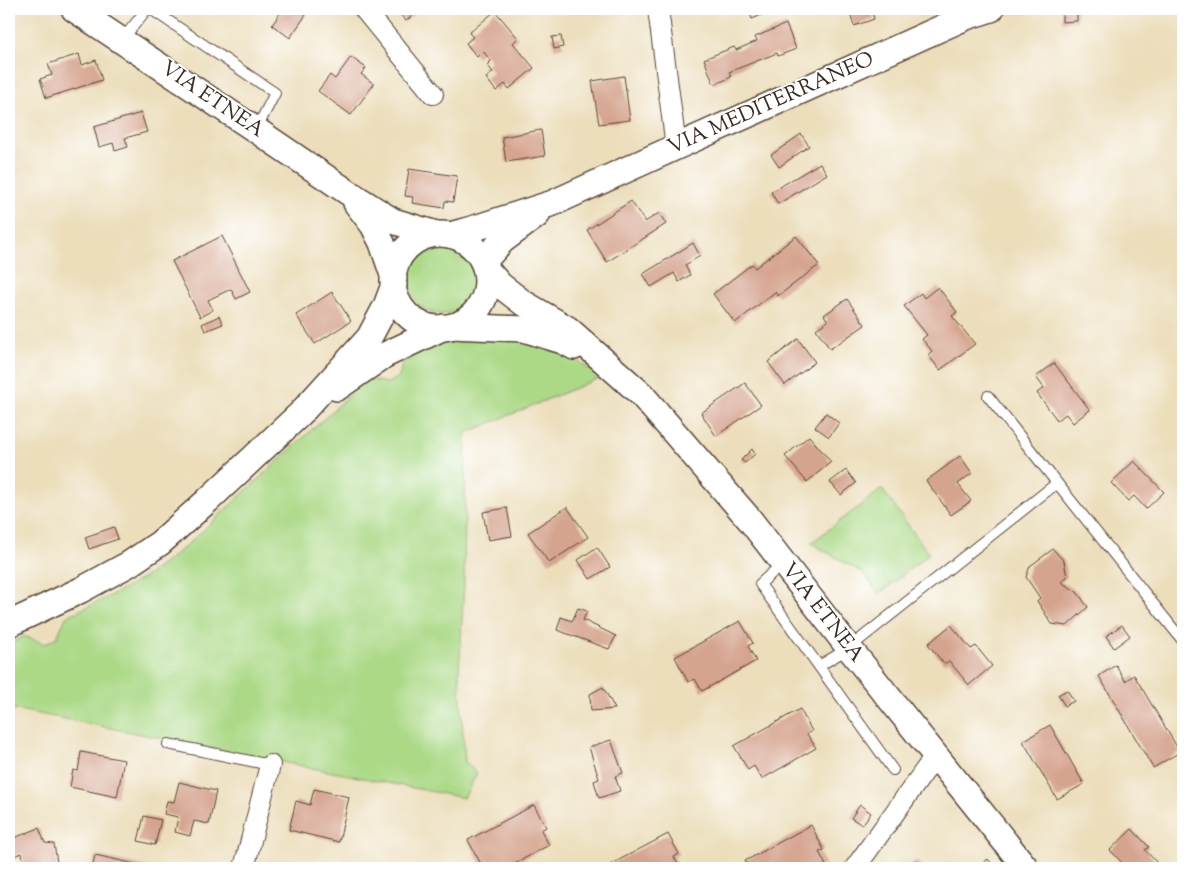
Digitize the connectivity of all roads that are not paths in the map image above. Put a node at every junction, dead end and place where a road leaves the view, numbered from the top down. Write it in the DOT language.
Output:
graph roads {
  1 [pos="74,9"];
  2 [pos="149,9"];
  3 [pos="364,9"];
  4 [pos="658,9"];
  5 [pos="991,9"];
  6 [pos="122,40"];
  7 [pos="433,94"];
  8 [pos="256,130"];
  9 [pos="676,147"];
  10 [pos="348,193"];
  11 [pos="553,203"];
  12 [pos="443,235"];
  13 [pos="484,266"];
  14 [pos="394,281"];
  15 [pos="448,326"];
  16 [pos="609,366"];
  17 [pos="988,396"];
  18 [pos="300,414"];
  19 [pos="1057,483"];
  20 [pos="783,563"];
  21 [pos="9,624"];
  22 [pos="1183,641"];
  23 [pos="849,648"];
  24 [pos="819,666"];
  25 [pos="168,744"];
  26 [pos="936,756"];
  27 [pos="270,765"];
  28 [pos="893,770"];
  29 [pos="244,868"];
  30 [pos="855,868"];
  31 [pos="1026,868"];
  1 -- 6 [label="street, VIA ETNEA"];
  2 -- 6 [label="lane"];
  2 -- 8 [label="lane"];
  3 -- 7 [label="street"];
  4 -- 9 [label="street"];
  5 -- 9 [label="street, VIA MEDITERRANEO"];
  6 -- 8 [label="street, VIA ETNEA"];
  8 -- 10 [label="street, VIA ETNEA"];
  9 -- 11 [label="street, VIA MEDITERRANEO"];
  10 -- 12 [label="street"];
  10 -- 14 [label="street"];
  11 -- 12 [label="street"];
  11 -- 13 [label="street"];
  12 -- 13 [label="street"];
  12 -- 14 [label="street"];
  13 -- 15 [label="street"];
  13 -- 16 [label="street"];
  14 -- 15 [label="street"];
  14 -- 18 [label="street"];
  15 -- 16 [label="street"];
  15 -- 18 [label="street"];
  16 -- 20 [label="street, VIA ETNEA"];
  17 -- 19 [label="lane"];
  18 -- 21 [label="street"];
  19 -- 22 [label="lane"];
  19 -- 23 [label="lane"];
  20 -- 23 [label="street, VIA ETNEA"];
  20 -- 24 [label="lane"];
  23 -- 24 [label="lane"];
  23 -- 26 [label="street, VIA ETNEA"];
  24 -- 28 [label="lane"];
  25 -- 27 [label="lane"];
  26 -- 30 [label="street"];
  26 -- 31 [label="street, VIA ETNEA"];
  27 -- 29 [label="street"];
}
